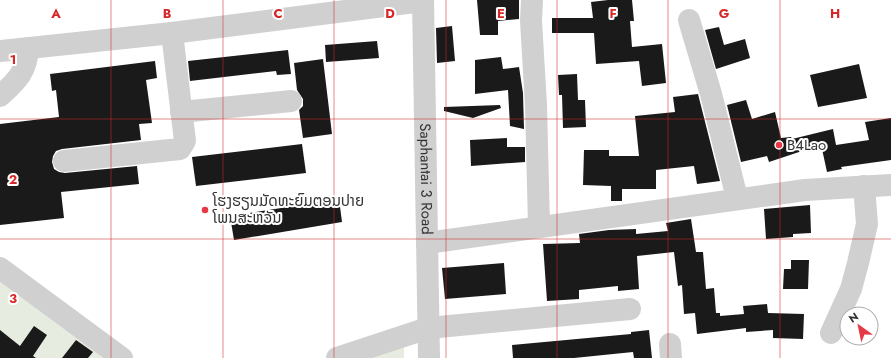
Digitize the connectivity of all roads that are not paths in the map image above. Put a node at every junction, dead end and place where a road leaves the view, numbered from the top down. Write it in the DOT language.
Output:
graph roads {
  1 [pos="532,0"];
  2 [pos="424,1"];
  3 [pos="689,20"];
  4 [pos="172,33"];
  5 [pos="28,48"];
  6 [pos="0,51"];
  7 [pos="0,96"];
  8 [pos="291,101"];
  9 [pos="181,112"];
  10 [pos="64,161"];
  11 [pos="891,185"];
  12 [pos="864,186"];
  13 [pos="737,198"];
  14 [pos="539,226"];
  15 [pos="427,243"];
  16 [pos="0,268"];
  17 [pos="630,308"];
  18 [pos="428,328"];
  19 [pos="831,333"];
  20 [pos="122,358"];
  21 [pos="337,358"];
  22 [pos="429,358"];
  1 -- 14 [label="street"];
  2 -- 4 [label="street"];
  2 -- 15 [label="street, Saphantai 3 Road"];
  3 -- 13 [label="street"];
  4 -- 5 [label="street"];
  4 -- 9 [label="street"];
  5 -- 6 [label="street"];
  5 -- 7 [label="street"];
  8 -- 9 [label="street"];
  9 -- 10 [label="street"];
  11 -- 12 [label="street"];
  12 -- 13 [label="street"];
  12 -- 19 [label="street"];
  13 -- 14 [label="street"];
  14 -- 15 [label="street"];
  15 -- 18 [label="street, Saphantai 3 Road"];
  16 -- 20 [label="street"];
  17 -- 18 [label="street"];
  18 -- 21 [label="street"];
  18 -- 22 [label="street, Saphantai 3 Road"];
}
